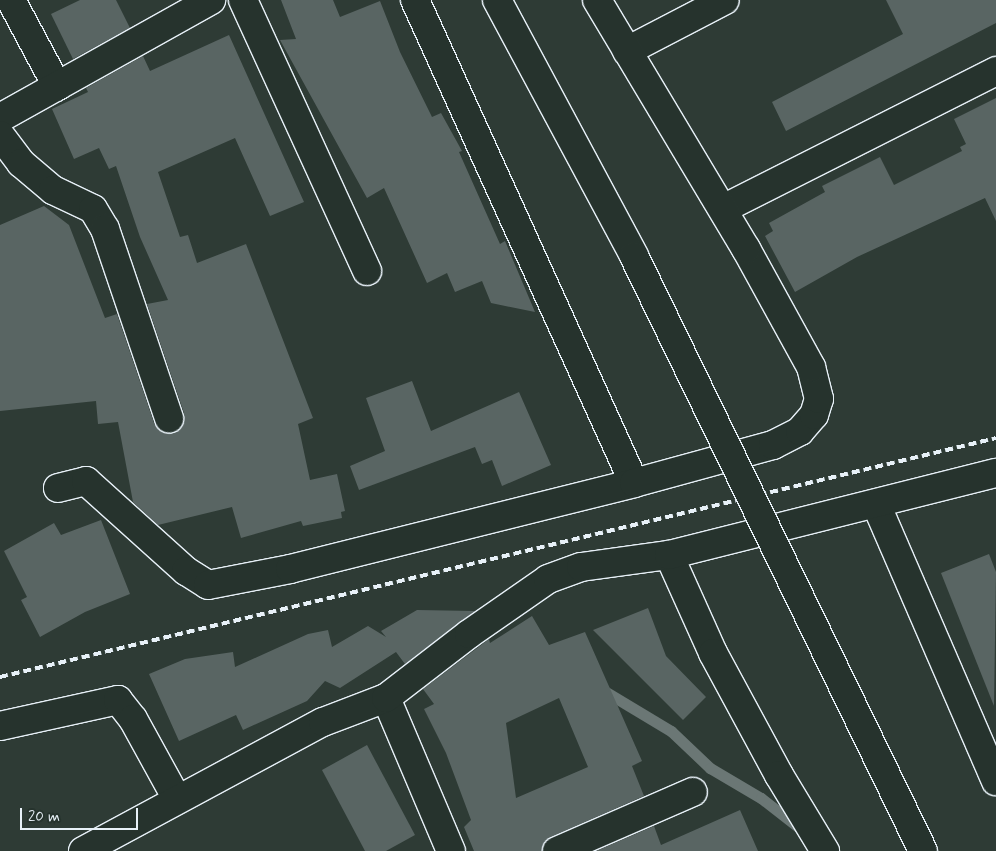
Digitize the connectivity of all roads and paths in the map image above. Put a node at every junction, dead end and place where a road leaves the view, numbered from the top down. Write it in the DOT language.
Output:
graph roads {
  1 [pos="12,0"];
  2 [pos="211,0"];
  3 [pos="243,0"];
  4 [pos="415,0"];
  5 [pos="497,0"];
  6 [pos="597,0"];
  7 [pos="725,0"];
  8 [pos="628,51"];
  9 [pos="996,71"];
  10 [pos="57,86"];
  11 [pos="0,118"];
  12 [pos="0,135"];
  13 [pos="723,209"];
  14 [pos="367,271"];
  15 [pos="169,418"];
  16 [pos="996,473"];
  17 [pos="634,483"];
  18 [pos="58,488"];
  19 [pos="876,504"];
  20 [pos="669,555"];
  21 [pos="386,698"];
  22 [pos="0,726"];
  23 [pos="996,781"];
  24 [pos="693,792"];
  25 [pos="177,799"];
  26 [pos="83,851"];
  27 [pos="451,851"];
  28 [pos="557,851"];
  29 [pos="825,851"];
  30 [pos="923,851"];
  1 -- 10 [label="street"];
  2 -- 10 [label="street"];
  3 -- 14 [label="street"];
  4 -- 17 [label="street"];
  5 -- 30 [label="street, bridge"];
  6 -- 8 [label="street"];
  7 -- 8 [label="street"];
  8 -- 13 [label="street"];
  9 -- 13 [label="street"];
  10 -- 11 [label="street"];
  12 -- 15 [label="street"];
  13 -- 17 [label="street"];
  16 -- 19 [label="street"];
  17 -- 18 [label="street"];
  19 -- 20 [label="street"];
  19 -- 23 [label="street"];
  20 -- 21 [label="street"];
  20 -- 29 [label="street"];
  21 -- 25 [label="street"];
  21 -- 27 [label="street"];
  22 -- 25 [label="street"];
  24 -- 28 [label="street"];
  25 -- 26 [label="street"];
}
